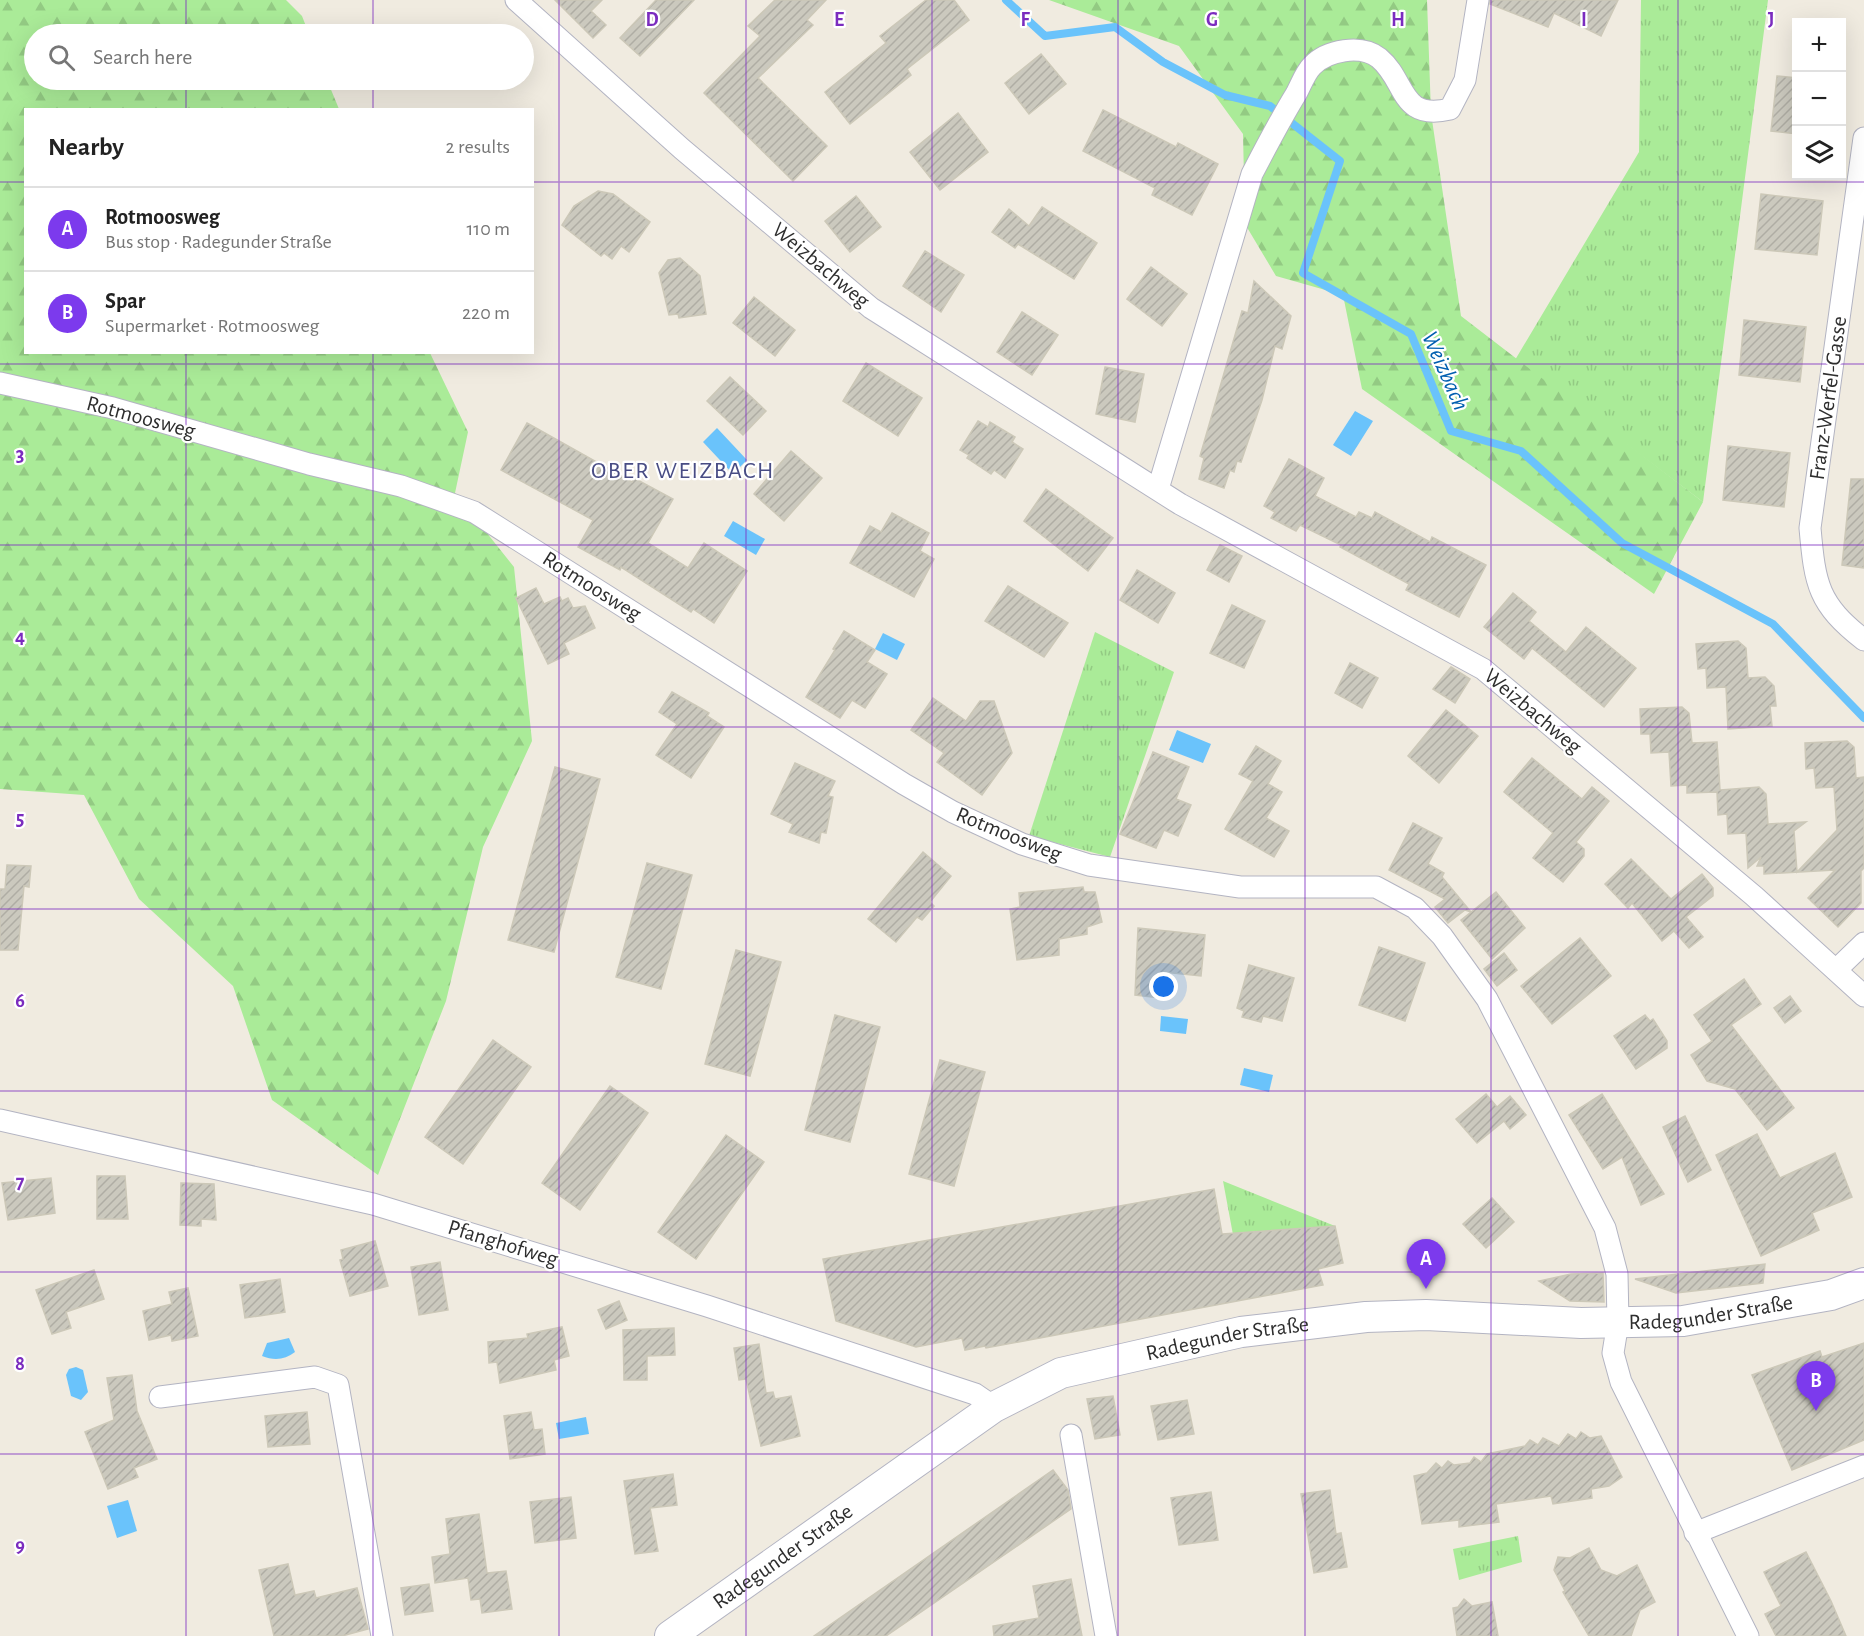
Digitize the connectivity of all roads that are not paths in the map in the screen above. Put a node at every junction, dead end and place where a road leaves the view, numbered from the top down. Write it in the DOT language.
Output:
graph roads {
  1 [pos="516,0"];
  2 [pos="1478,0"];
  3 [pos="1864,138"];
  4 [pos="0,383"];
  5 [pos="1158,489"];
  6 [pos="1864,640"];
  7 [pos="1864,943"];
  8 [pos="1836,970"];
  9 [pos="1864,996"];
  10 [pos="0,1120"];
  11 [pos="1864,1283"];
  12 [pos="1618,1322"];
  13 [pos="160,1397"];
  14 [pos="994,1407"];
  15 [pos="1071,1436"];
  16 [pos="1864,1466"];
  17 [pos="1695,1533"];
  18 [pos="382,1636"];
  19 [pos="670,1636"];
  20 [pos="1106,1636"];
  21 [pos="1748,1636"];
  1 -- 5 [label="street, Weizbachweg"];
  2 -- 5 [label="street"];
  3 -- 6 [label="street, Franz-Werfel-Gasse"];
  4 -- 12 [label="street, Rotmoosweg"];
  5 -- 8 [label="street, Weizbachweg"];
  7 -- 8 [label="street"];
  8 -- 9 [label="street, Weizbachweg"];
  10 -- 14 [label="street, Pfanghofweg"];
  11 -- 12 [label="main road, Radegunder Straße"];
  12 -- 14 [label="main road, Radegunder Straße"];
  12 -- 17 [label="street, Rotmoosweg"];
  13 -- 18 [label="street"];
  14 -- 19 [label="main road, Radegunder Straße"];
  15 -- 20 [label="street"];
  16 -- 17 [label="street"];
  17 -- 21 [label="street, Rotmoosweg"];
}
